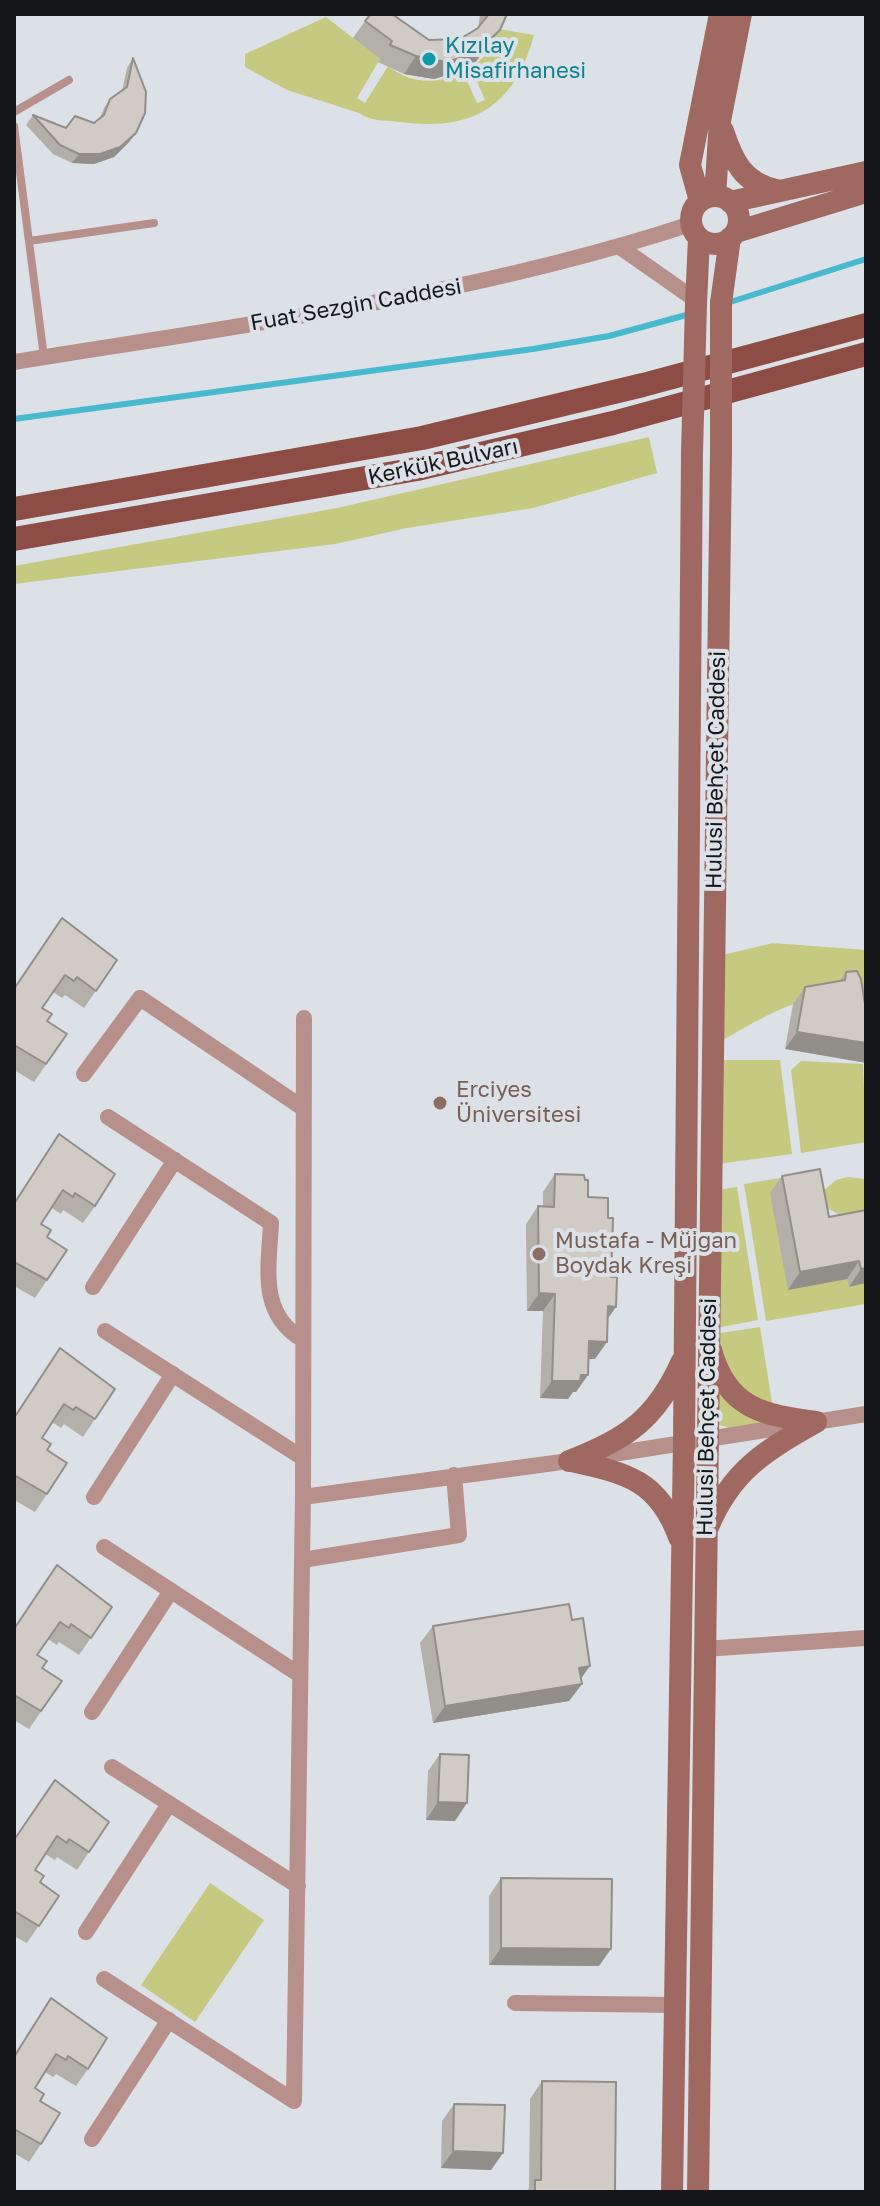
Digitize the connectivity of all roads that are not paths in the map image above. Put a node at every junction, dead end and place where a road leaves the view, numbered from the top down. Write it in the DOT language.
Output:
graph roads {
  1 [pos="720,14"];
  2 [pos="741,14"];
  3 [pos="69,80"];
  4 [pos="14,112"];
  5 [pos="720,121"];
  6 [pos="14,126"];
  7 [pos="866,172"];
  8 [pos="777,191"];
  9 [pos="866,192"];
  10 [pos="722,199"];
  11 [pos="154,223"];
  12 [pos="695,231"];
  13 [pos="733,235"];
  14 [pos="29,241"];
  15 [pos="620,247"];
  16 [pos="697,302"];
  17 [pos="866,325"];
  18 [pos="866,354"];
  19 [pos="44,357"];
  20 [pos="14,362"];
  21 [pos="14,509"];
  22 [pos="14,539"];
  23 [pos="304,1018"];
  24 [pos="84,1074"];
  25 [pos="303,1108"];
  26 [pos="108,1117"];
  27 [pos="175,1160"];
  28 [pos="93,1287"];
  29 [pos="105,1331"];
  30 [pos="303,1340"];
  31 [pos="708,1340"];
  32 [pos="684,1357"];
  33 [pos="173,1374"];
  34 [pos="866,1414"];
  35 [pos="816,1422"];
  36 [pos="707,1437"];
  37 [pos="684,1442"];
  38 [pos="303,1458"];
  39 [pos="569,1461"];
  40 [pos="454,1475"];
  41 [pos="94,1497"];
  42 [pos="303,1497"];
  43 [pos="706,1531"];
  44 [pos="681,1542"];
  45 [pos="104,1547"];
  46 [pos="302,1560"];
  47 [pos="171,1591"];
  48 [pos="866,1638"];
  49 [pos="704,1649"];
  50 [pos="300,1675"];
  51 [pos="92,1712"];
  52 [pos="112,1767"];
  53 [pos="169,1804"];
  54 [pos="298,1886"];
  55 [pos="86,1932"];
  56 [pos="104,1979"];
  57 [pos="515,2003"];
  58 [pos="675,2005"];
  59 [pos="169,2020"];
  60 [pos="92,2139"];
  61 [pos="672,2192"];
  62 [pos="698,2192"];
  1 -- 10 [label="street"];
  2 -- 5 [label="street"];
  3 -- 4 [label="lane"];
  5 -- 8 [label="street"];
  5 -- 10 [label="street"];
  6 -- 14 [label="lane"];
  7 -- 8 [label="street"];
  8 -- 10 [label="street"];
  9 -- 13 [label="street"];
  10 -- 12 [label="street"];
  10 -- 13 [label="street"];
  11 -- 14 [label="lane"];
  12 -- 13 [label="street"];
  12 -- 15 [label="street, Fuat Sezgin Caddesi"];
  12 -- 16 [label="street, Hulusi Behçet Caddesi"];
  13 -- 31 [label="street, Hulusi Behçet Caddesi, bridge"];
  14 -- 19 [label="lane"];
  15 -- 16 [label="street"];
  15 -- 19 [label="street, Fuat Sezgin Caddesi"];
  16 -- 32 [label="street, Hulusi Behçet Caddesi, bridge"];
  17 -- 21 [label="main road, Kerkük Bulvarı"];
  18 -- 22 [label="main road, Kerkük Bulvarı"];
  19 -- 20 [label="street, Fuat Sezgin Caddesi"];
  23 -- 25 [label="street"];
  24 -- 25 [label="street"];
  25 -- 30 [label="street"];
  26 -- 27 [label="street"];
  27 -- 28 [label="street"];
  27 -- 30 [label="street"];
  29 -- 33 [label="street"];
  30 -- 38 [label="street"];
  31 -- 35 [label="street"];
  31 -- 36 [label="street, Hulusi Behçet Caddesi"];
  32 -- 37 [label="street, Hulusi Behçet Caddesi"];
  32 -- 39 [label="street"];
  33 -- 38 [label="street"];
  33 -- 41 [label="street"];
  34 -- 35 [label="street"];
  35 -- 36 [label="street"];
  35 -- 43 [label="street"];
  36 -- 37 [label="street"];
  36 -- 43 [label="street, Hulusi Behçet Caddesi"];
  37 -- 39 [label="street"];
  37 -- 44 [label="street, Hulusi Behçet Caddesi"];
  38 -- 42 [label="street"];
  39 -- 40 [label="street"];
  39 -- 44 [label="street"];
  40 -- 42 [label="street"];
  40 -- 46 [label="street"];
  42 -- 46 [label="street"];
  43 -- 49 [label="street, Hulusi Behçet Caddesi"];
  44 -- 58 [label="street, Hulusi Behçet Caddesi"];
  45 -- 47 [label="street"];
  46 -- 50 [label="street"];
  47 -- 50 [label="street"];
  47 -- 51 [label="street"];
  48 -- 49 [label="street"];
  49 -- 62 [label="street, Hulusi Behçet Caddesi"];
  50 -- 54 [label="street"];
  52 -- 53 [label="street"];
  53 -- 54 [label="street"];
  53 -- 55 [label="street"];
  54 -- 59 [label="street"];
  56 -- 59 [label="street"];
  57 -- 58 [label="street"];
  58 -- 61 [label="street, Hulusi Behçet Caddesi"];
  59 -- 60 [label="street"];
}
